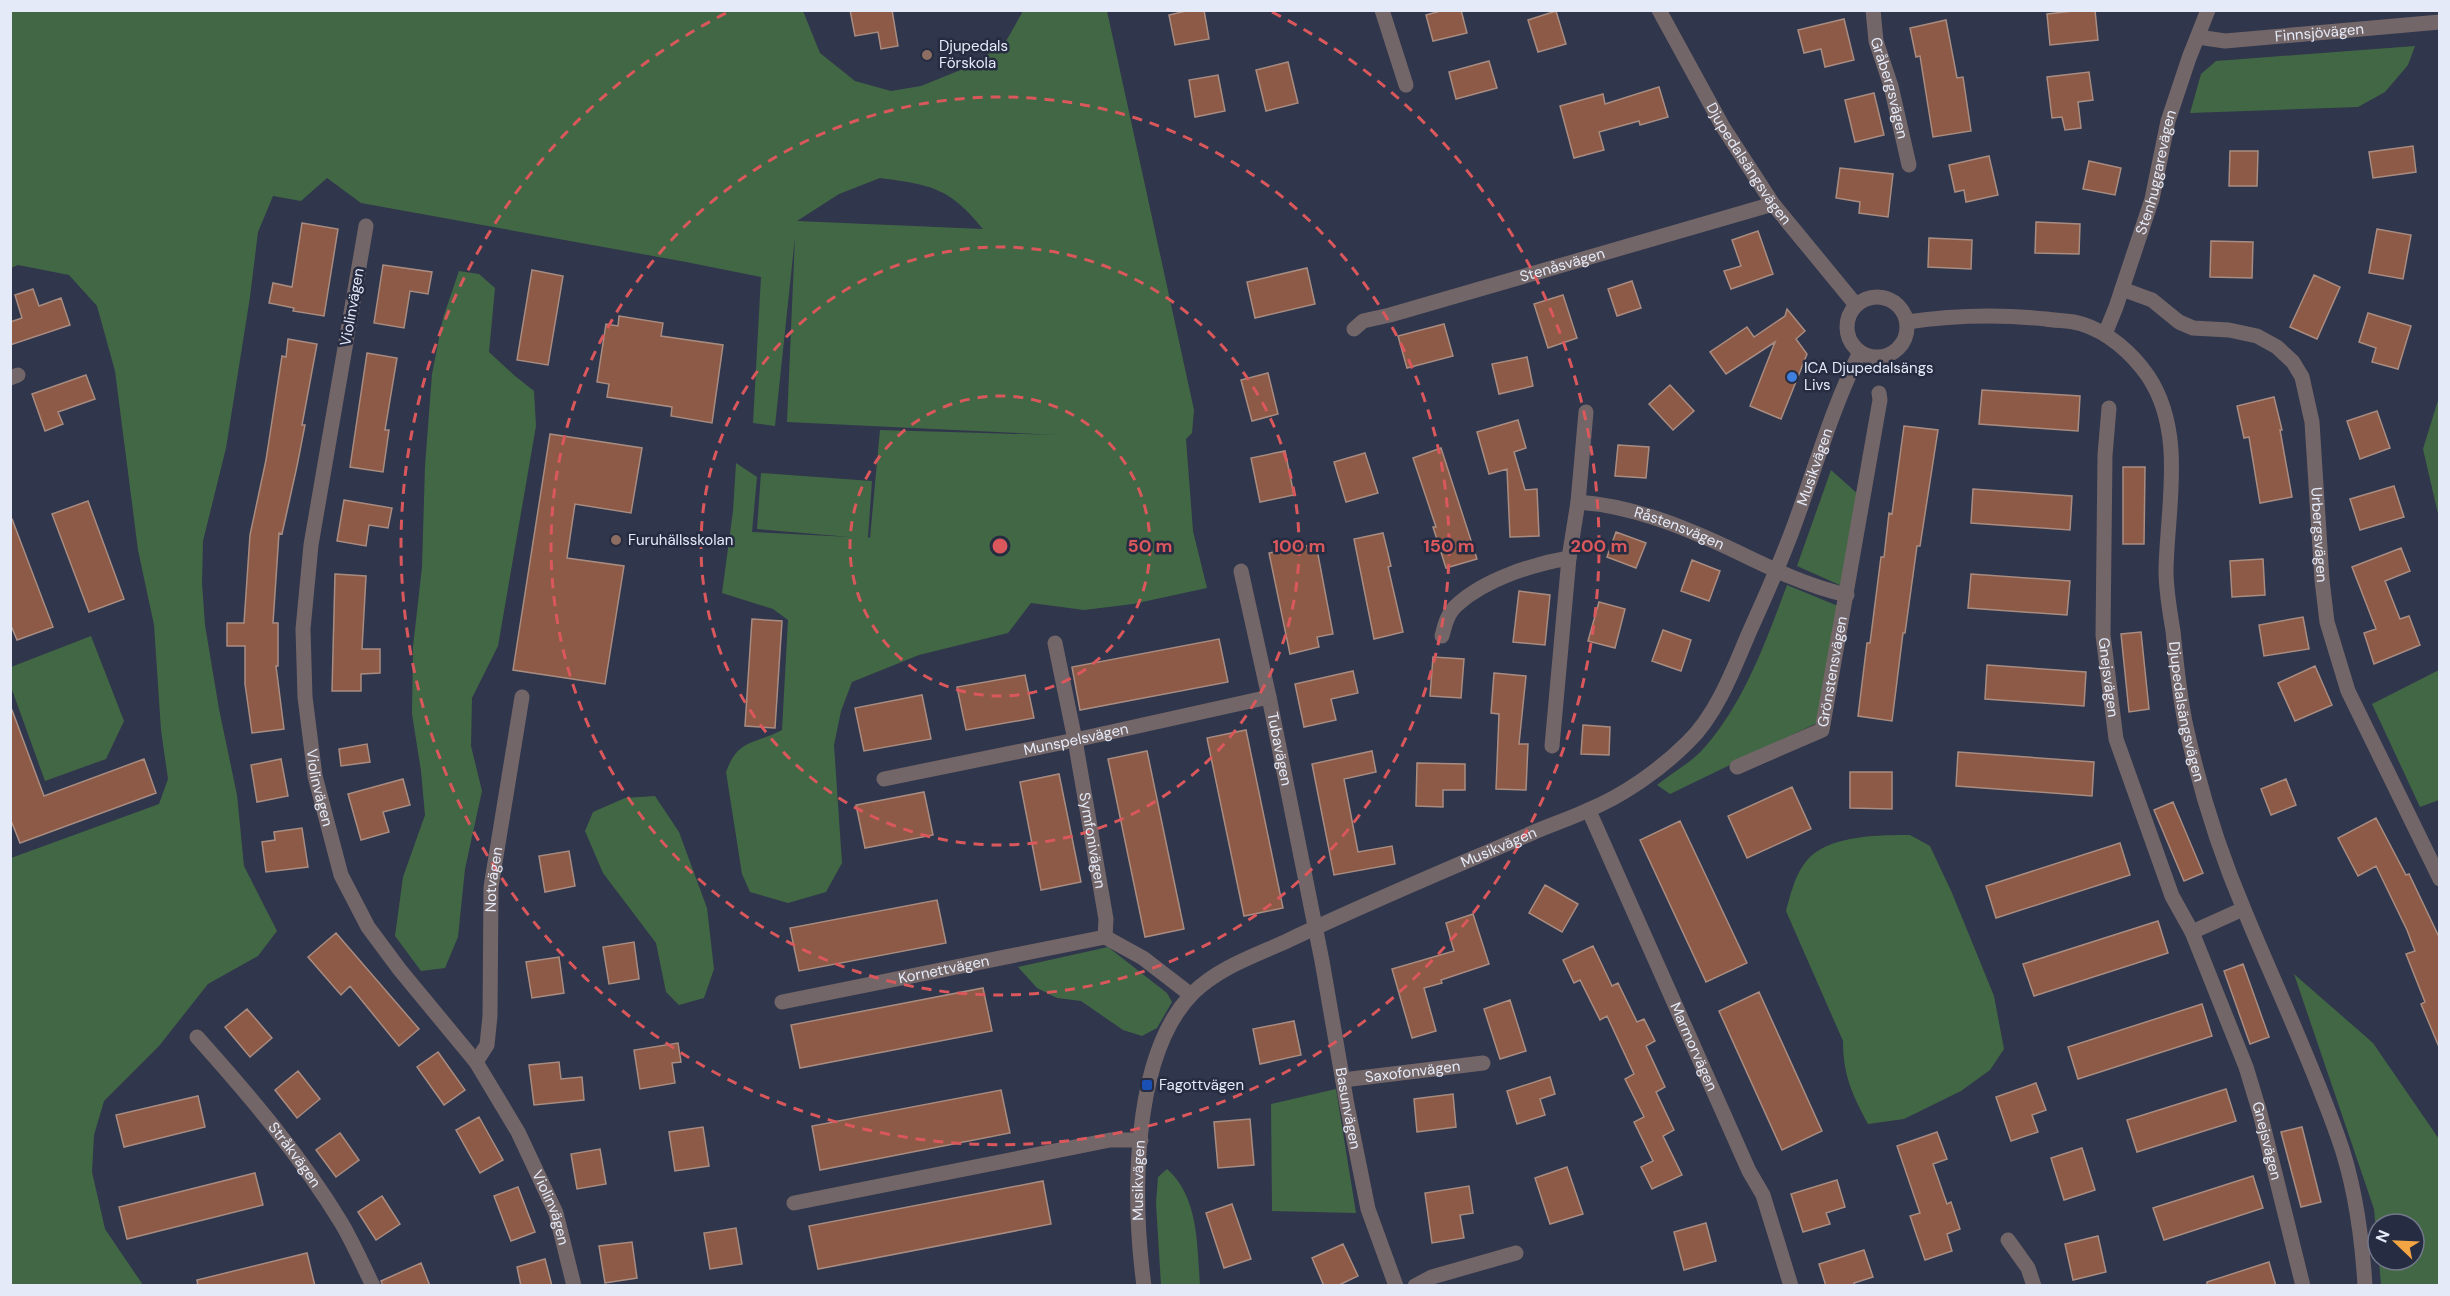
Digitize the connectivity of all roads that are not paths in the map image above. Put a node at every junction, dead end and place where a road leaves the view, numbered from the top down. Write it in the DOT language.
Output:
graph roads {
  1 [pos="1382,10"];
  2 [pos="1659,10"];
  3 [pos="1873,10"];
  4 [pos="2208,10"];
  5 [pos="2439,22"];
  6 [pos="2198,37"];
  7 [pos="1406,86"];
  8 [pos="1908,165"];
  9 [pos="1773,204"];
  10 [pos="366,226"];
  11 [pos="2122,289"];
  12 [pos="1857,306"];
  13 [pos="1907,322"];
  14 [pos="1354,329"];
  15 [pos="2105,334"];
  16 [pos="1860,352"];
  17 [pos="1879,393"];
  18 [pos="2109,408"];
  19 [pos="1586,412"];
  20 [pos="1578,502"];
  21 [pos="1569,558"];
  22 [pos="1776,570"];
  23 [pos="1241,571"];
  24 [pos="1847,595"];
  25 [pos="1442,636"];
  26 [pos="1055,643"];
  27 [pos="522,697"];
  28 [pos="1269,697"];
  29 [pos="1075,740"];
  30 [pos="1552,746"];
  31 [pos="1737,767"];
  32 [pos="884,779"];
  33 [pos="1589,811"];
  34 [pos="2439,879"];
  35 [pos="2243,909"];
  36 [pos="1314,928"];
  37 [pos="2192,932"];
  38 [pos="1105,937"];
  39 [pos="1191,995"];
  40 [pos="783,1002"];
  41 [pos="197,1037"];
  42 [pos="476,1062"];
  43 [pos="1484,1063"];
  44 [pos="1342,1080"];
  45 [pos="1141,1140"];
  46 [pos="794,1203"];
  47 [pos="2008,1240"];
  48 [pos="1516,1253"];
  49 [pos="373,1286"];
  50 [pos="574,1286"];
  51 [pos="1144,1286"];
  52 [pos="1396,1286"];
  53 [pos="1415,1286"];
  54 [pos="1791,1286"];
  55 [pos="2034,1286"];
  56 [pos="2303,1286"];
  57 [pos="2365,1286"];
  1 -- 7 [label="street"];
  2 -- 9 [label="street, Djupedalsängsvägen"];
  3 -- 8 [label="street, Gråbergsvägen"];
  4 -- 6 [label="street, Stenhuggarevägen"];
  5 -- 6 [label="street, Finnsjövägen"];
  6 -- 11 [label="street, Stenhuggarevägen"];
  9 -- 12 [label="street, Djupedalsängsvägen"];
  9 -- 14 [label="street, Stenåsvägen"];
  10 -- 42 [label="street, Violinvägen"];
  11 -- 15 [label="street, Stenhuggarevägen"];
  11 -- 34 [label="street, Urbergsvägen"];
  12 -- 13 [label="street"];
  12 -- 16 [label="street"];
  13 -- 15 [label="street, Djupedalsängsvägen"];
  13 -- 16 [label="street"];
  15 -- 35 [label="street, Djupedalsängsvägen"];
  16 -- 22 [label="street, Musikvägen"];
  17 -- 24 [label="street, Grönstensvägen"];
  18 -- 37 [label="street, Gnejsvägen"];
  19 -- 20 [label="street"];
  20 -- 21 [label="street"];
  20 -- 22 [label="street, Råstensvägen"];
  21 -- 25 [label="street"];
  21 -- 30 [label="street"];
  22 -- 24 [label="street, Grönstensvägen"];
  22 -- 33 [label="street, Musikvägen"];
  23 -- 28 [label="street, Tubavägen"];
  24 -- 31 [label="street, Grönstensvägen"];
  26 -- 29 [label="street, Symfonivägen"];
  27 -- 42 [label="street, Notvägen"];
  28 -- 29 [label="street, Munspelsvägen"];
  28 -- 36 [label="street, Tubavägen"];
  29 -- 32 [label="street, Munspelsvägen"];
  29 -- 38 [label="street, Symfonivägen"];
  33 -- 36 [label="street, Musikvägen"];
  33 -- 54 [label="street, Marmorvägen"];
  35 -- 37 [label="street"];
  35 -- 57 [label="street, Djupedalsängsvägen"];
  36 -- 39 [label="street, Musikvägen"];
  36 -- 44 [label="street, Basunvägen"];
  37 -- 56 [label="street, Gnejsvägen"];
  38 -- 39 [label="street"];
  38 -- 40 [label="street, Kornettvägen"];
  39 -- 45 [label="street, Musikvägen"];
  41 -- 49 [label="street, Stråkvägen"];
  42 -- 50 [label="street, Violinvägen"];
  43 -- 44 [label="street, Saxofonvägen"];
  44 -- 52 [label="street, Basunvägen"];
  45 -- 46 [label="street"];
  45 -- 51 [label="street, Musikvägen"];
  47 -- 55 [label="street"];
  48 -- 53 [label="street"];
}
